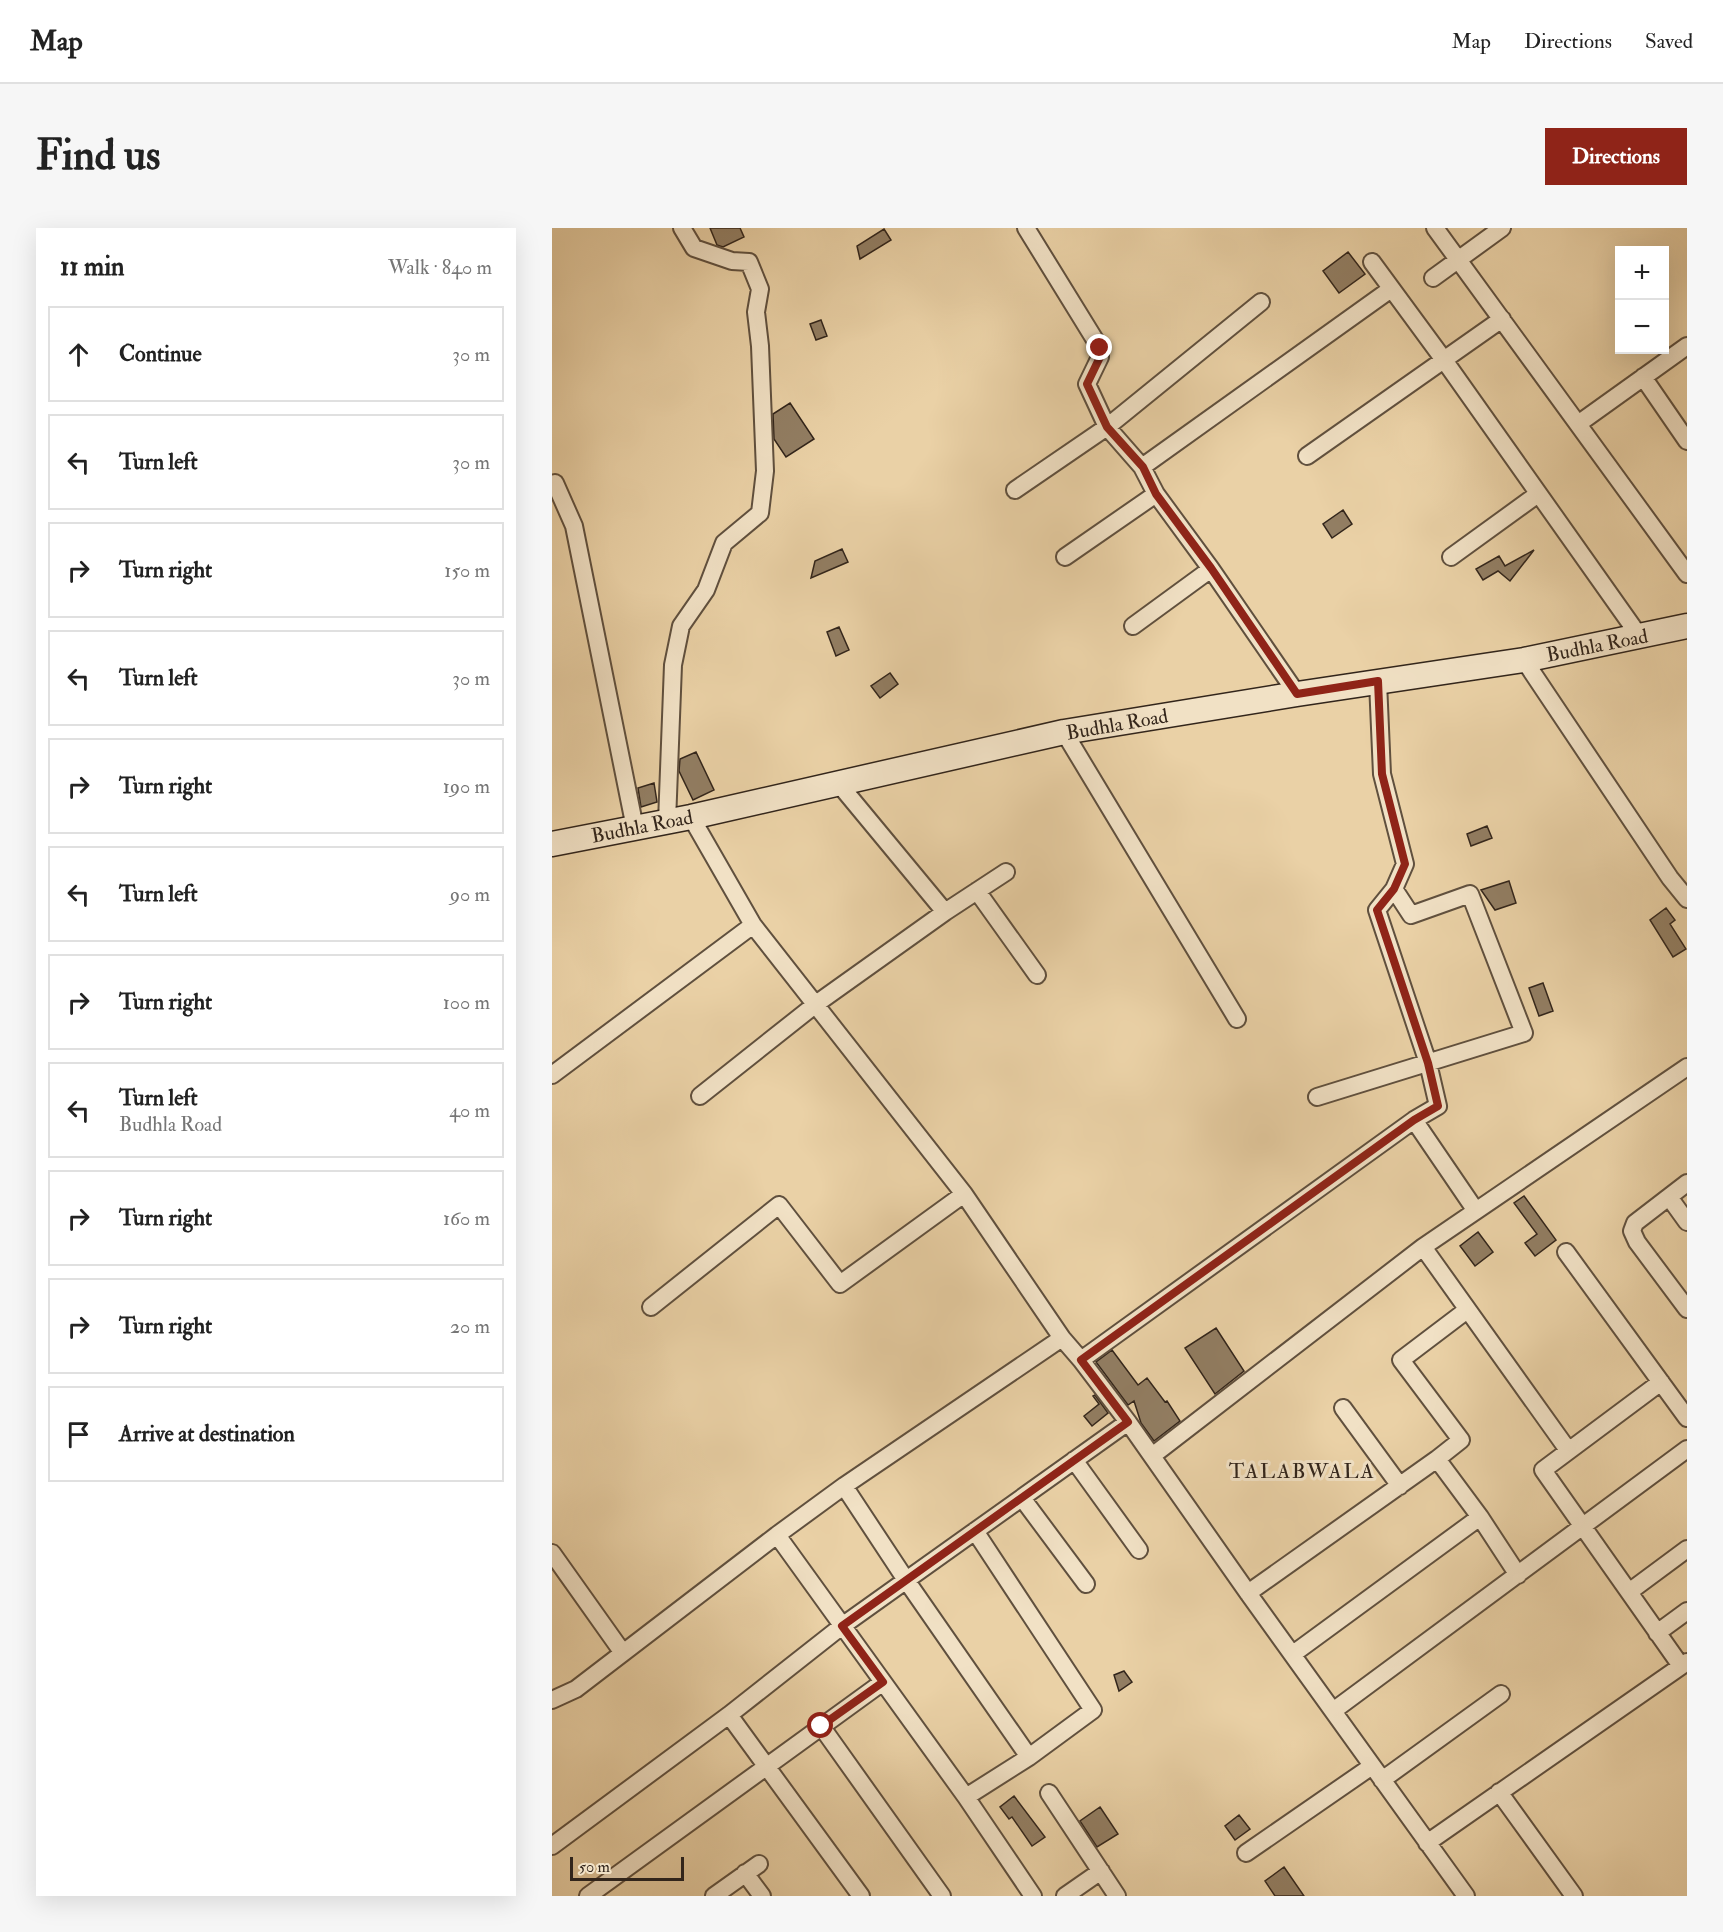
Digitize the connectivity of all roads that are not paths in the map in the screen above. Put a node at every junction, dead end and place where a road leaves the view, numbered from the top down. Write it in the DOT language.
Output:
graph roads {
  1 [pos="682,228"];
  2 [pos="1026,228"];
  3 [pos="1435,228"];
  4 [pos="1502,228"];
  5 [pos="1458,260"];
  6 [pos="1372,261"];
  7 [pos="1433,278"];
  8 [pos="1391,289"];
  9 [pos="1261,302"];
  10 [pos="1502,319"];
  11 [pos="1687,346"];
  12 [pos="1444,360"];
  13 [pos="1643,377"];
  14 [pos="1578,424"];
  15 [pos="1107,427"];
  16 [pos="1687,441"];
  17 [pos="1307,456"];
  18 [pos="1143,467"];
  19 [pos="555,483"];
  20 [pos="1015,490"];
  21 [pos="1156,494"];
  22 [pos="1538,494"];
  23 [pos="1065,557"];
  24 [pos="1451,557"];
  25 [pos="1211,568"];
  26 [pos="1687,574"];
  27 [pos="1133,626"];
  28 [pos="1687,626"];
  29 [pos="1640,637"];
  30 [pos="1524,660"];
  31 [pos="1378,681"];
  32 [pos="1297,694"];
  33 [pos="1064,732"];
  34 [pos="839,784"];
  35 [pos="691,817"];
  36 [pos="667,822"];
  37 [pos="635,828"];
  38 [pos="552,844"];
  39 [pos="1006,872"];
  40 [pos="1394,889"];
  41 [pos="977,891"];
  42 [pos="1687,899"];
  43 [pos="945,912"];
  44 [pos="753,925"];
  45 [pos="1037,975"];
  46 [pos="816,1004"];
  47 [pos="1237,1019"];
  48 [pos="1428,1063"];
  49 [pos="1685,1073"];
  50 [pos="552,1075"];
  51 [pos="700,1096"];
  52 [pos="1317,1097"];
  53 [pos="1414,1120"];
  54 [pos="1687,1183"];
  55 [pos="964,1194"];
  56 [pos="1669,1197"];
  57 [pos="1476,1211"];
  58 [pos="1687,1222"];
  59 [pos="1423,1247"];
  60 [pos="1566,1252"];
  61 [pos="651,1307"];
  62 [pos="1687,1309"];
  63 [pos="1467,1310"];
  64 [pos="1062,1338"];
  65 [pos="1081,1360"];
  66 [pos="1661,1382"];
  67 [pos="1343,1408"];
  68 [pos="1687,1418"];
  69 [pos="1128,1422"];
  70 [pos="1687,1449"];
  71 [pos="1568,1450"];
  72 [pos="1152,1456"];
  73 [pos="1437,1459"];
  74 [pos="1074,1460"];
  75 [pos="844,1486"];
  76 [pos="1400,1486"];
  77 [pos="1022,1498"];
  78 [pos="1479,1517"];
  79 [pos="1582,1527"];
  80 [pos="975,1531"];
  81 [pos="777,1535"];
  82 [pos="1687,1549"];
  83 [pos="1139,1551"];
  84 [pos="552,1552"];
  85 [pos="1518,1575"];
  86 [pos="906,1580"];
  87 [pos="1086,1584"];
  88 [pos="1629,1592"];
  89 [pos="1248,1593"];
  90 [pos="1687,1611"];
  91 [pos="842,1626"];
  92 [pos="1657,1633"];
  93 [pos="623,1653"];
  94 [pos="1293,1654"];
  95 [pos="1684,1664"];
  96 [pos="883,1682"];
  97 [pos="1501,1694"];
  98 [pos="552,1700"];
  99 [pos="1333,1712"];
  100 [pos="729,1715"];
  101 [pos="821,1726"];
  102 [pos="1029,1756"];
  103 [pos="767,1766"];
  104 [pos="1372,1766"];
  105 [pos="1382,1780"];
  106 [pos="1499,1792"];
  107 [pos="1048,1793"];
  108 [pos="966,1797"];
  109 [pos="1427,1843"];
  110 [pos="552,1846"];
  111 [pos="1246,1853"];
  112 [pos="1101,1872"];
  113 [pos="588,1896"];
  114 [pos="714,1896"];
  115 [pos="762,1896"];
  116 [pos="861,1896"];
  117 [pos="942,1896"];
  118 [pos="1033,1896"];
  119 [pos="1065,1896"];
  120 [pos="1117,1896"];
  121 [pos="1466,1896"];
  122 [pos="1574,1896"];
  1 -- 36 [label="street"];
  2 -- 15 [label="street"];
  3 -- 5 [label="street"];
  4 -- 5 [label="street"];
  5 -- 7 [label="street"];
  5 -- 10 [label="street"];
  6 -- 8 [label="street"];
  8 -- 12 [label="street"];
  8 -- 18 [label="street"];
  9 -- 15 [label="street"];
  10 -- 12 [label="street"];
  10 -- 14 [label="street"];
  11 -- 13 [label="street"];
  12 -- 17 [label="street"];
  12 -- 22 [label="street"];
  13 -- 14 [label="street"];
  13 -- 16 [label="street"];
  14 -- 26 [label="street"];
  15 -- 18 [label="street"];
  15 -- 20 [label="street"];
  18 -- 21 [label="street"];
  19 -- 37 [label="street"];
  21 -- 23 [label="street"];
  21 -- 25 [label="street"];
  22 -- 24 [label="street"];
  22 -- 29 [label="street"];
  25 -- 27 [label="street"];
  25 -- 32 [label="street"];
  28 -- 29 [label="main road, Budhla Road"];
  29 -- 30 [label="main road, Budhla Road"];
  30 -- 31 [label="main road, Budhla Road"];
  30 -- 42 [label="street"];
  31 -- 32 [label="main road, Budhla Road"];
  31 -- 40 [label="street"];
  32 -- 33 [label="main road, Budhla Road"];
  33 -- 34 [label="main road, Budhla Road"];
  33 -- 47 [label="street"];
  34 -- 35 [label="main road, Budhla Road"];
  34 -- 43 [label="street"];
  35 -- 36 [label="main road, Budhla Road"];
  35 -- 44 [label="street"];
  36 -- 37 [label="main road, Budhla Road"];
  37 -- 38 [label="main road, Budhla Road"];
  39 -- 41 [label="street"];
  40 -- 48 [label="street"];
  40 -- 48 [label="street"];
  41 -- 43 [label="street"];
  41 -- 45 [label="street"];
  43 -- 46 [label="street"];
  44 -- 46 [label="street"];
  44 -- 50 [label="street"];
  46 -- 51 [label="street"];
  46 -- 55 [label="street"];
  48 -- 52 [label="street"];
  48 -- 53 [label="street"];
  49 -- 57 [label="street"];
  53 -- 57 [label="street"];
  53 -- 65 [label="street"];
  54 -- 56 [label="street"];
  55 -- 61 [label="street"];
  55 -- 64 [label="street"];
  56 -- 58 [label="street"];
  56 -- 62 [label="street"];
  57 -- 59 [label="street"];
  59 -- 63 [label="street"];
  59 -- 72 [label="street"];
  60 -- 66 [label="street"];
  63 -- 71 [label="street"];
  63 -- 73 [label="street"];
  64 -- 65 [label="street"];
  64 -- 75 [label="street"];
  65 -- 69 [label="street"];
  66 -- 68 [label="street"];
  66 -- 71 [label="street"];
  67 -- 76 [label="street"];
  69 -- 72 [label="street"];
  69 -- 74 [label="street"];
  70 -- 79 [label="street"];
  71 -- 79 [label="street"];
  72 -- 89 [label="street"];
  73 -- 76 [label="street"];
  73 -- 78 [label="street"];
  74 -- 77 [label="street"];
  74 -- 83 [label="street"];
  75 -- 81 [label="street"];
  75 -- 86 [label="street"];
  76 -- 89 [label="street"];
  77 -- 80 [label="street"];
  77 -- 87 [label="street"];
  78 -- 85 [label="street"];
  78 -- 94 [label="street"];
  79 -- 85 [label="street"];
  79 -- 88 [label="street"];
  80 -- 86 [label="street"];
  80 -- 102 [label="street"];
  81 -- 91 [label="street"];
  81 -- 93 [label="street"];
  82 -- 88 [label="street"];
  84 -- 93 [label="street"];
  85 -- 99 [label="street"];
  86 -- 91 [label="street"];
  86 -- 102 [label="street"];
  88 -- 92 [label="street"];
  89 -- 94 [label="street"];
  90 -- 92 [label="street"];
  91 -- 96 [label="street"];
  91 -- 100 [label="street"];
  92 -- 95 [label="street"];
  93 -- 98 [label="street"];
  94 -- 99 [label="street"];
  95 -- 106 [label="street"];
  96 -- 101 [label="street"];
  96 -- 108 [label="street"];
  97 -- 105 [label="street"];
  99 -- 104 [label="street"];
  100 -- 103 [label="street"];
  100 -- 110 [label="street"];
  101 -- 103 [label="street"];
  101 -- 117 [label="street"];
  102 -- 108 [label="street"];
  103 -- 113 [label="street"];
  103 -- 116 [label="street"];
  104 -- 105 [label="street"];
  104 -- 111 [label="street"];
  105 -- 109 [label="street"];
  106 -- 109 [label="street"];
  106 -- 122 [label="street"];
  107 -- 112 [label="street"];
  108 -- 118 [label="street"];
  109 -- 121 [label="street"];
  112 -- 119 [label="street"];
  112 -- 120 [label="street"];
  114 -- 115 [label="street"];
}
